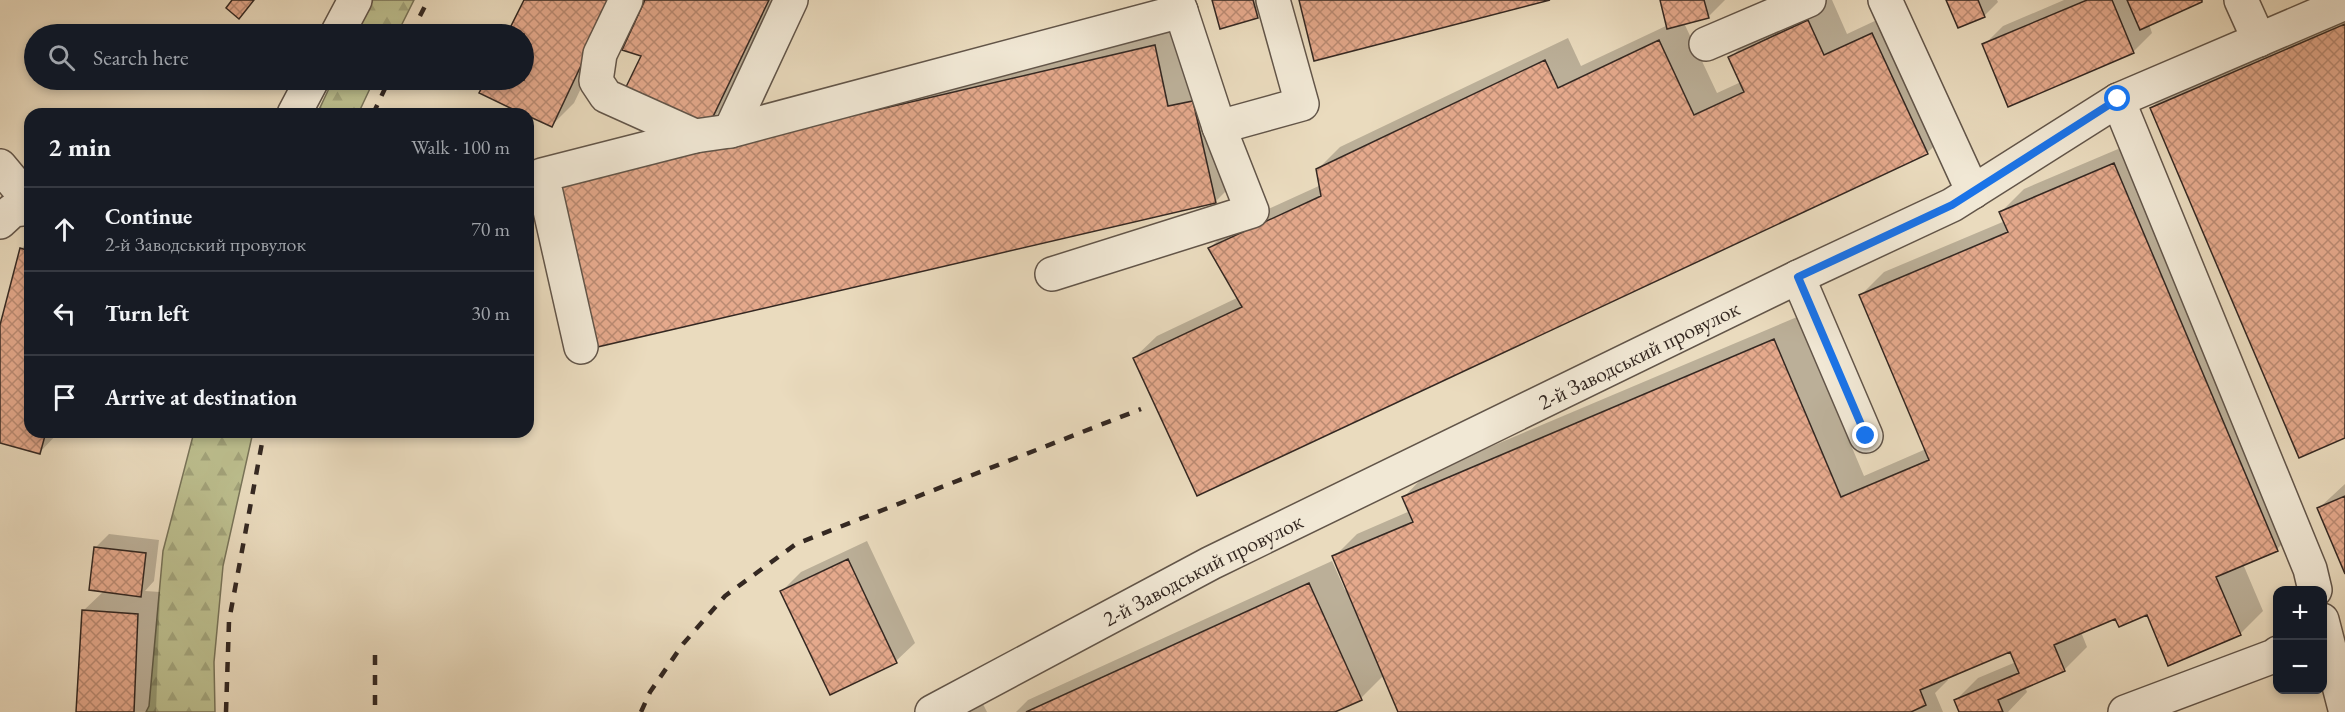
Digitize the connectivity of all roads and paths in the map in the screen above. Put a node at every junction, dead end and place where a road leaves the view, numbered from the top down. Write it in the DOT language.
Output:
graph roads {
  1 [pos="355,0"];
  2 [pos="626,0"];
  3 [pos="791,0"];
  4 [pos="1273,0"];
  5 [pos="1809,0"];
  6 [pos="1885,0"];
  7 [pos="2241,0"];
  8 [pos="2345,3"];
  9 [pos="1179,5"];
  10 [pos="342,24"];
  11 [pos="2259,40"];
  12 [pos="1706,44"];
  13 [pos="307,90"];
  14 [pos="2118,99"];
  15 [pos="297,108"];
  16 [pos="1219,127"];
  17 [pos="730,131"];
  18 [pos="695,136"];
  19 [pos="0,166"];
  20 [pos="1973,192"];
  21 [pos="24,195"];
  22 [pos="24,209"];
  23 [pos="0,222"];
  24 [pos="1052,274"];
  25 [pos="1798,277"];
  26 [pos="581,347"];
  27 [pos="1866,436"];
  28 [pos="2314,586"];
  29 [pos="2327,639"];
  30 [pos="2273,656"];
  31 [pos="2345,709"];
  32 [pos="932,712"];
  33 [pos="2125,712"];
  1 -- 10 [label="lane"];
  2 -- 18 [label="lane"];
  3 -- 17 [label="lane"];
  4 -- 16 [label="lane"];
  5 -- 12 [label="lane"];
  6 -- 20 [label="lane"];
  7 -- 11 [label="lane"];
  8 -- 11 [label="lane, 2-й Заводський провулок"];
  9 -- 16 [label="lane"];
  9 -- 17 [label="lane"];
  11 -- 14 [label="lane, 2-й Заводський провулок"];
  13 -- 15 [label="lane"];
  14 -- 20 [label="lane, 2-й Заводський провулок"];
  14 -- 28 [label="lane"];
  16 -- 24 [label="lane"];
  17 -- 18 [label="lane"];
  18 -- 26 [label="lane"];
  19 -- 21 [label="lane"];
  20 -- 25 [label="lane, 2-й Заводський провулок"];
  22 -- 23 [label="lane"];
  25 -- 27 [label="lane"];
  25 -- 32 [label="lane, 2-й Заводський провулок"];
  29 -- 31 [label="lane"];
  30 -- 33 [label="lane"];
}
